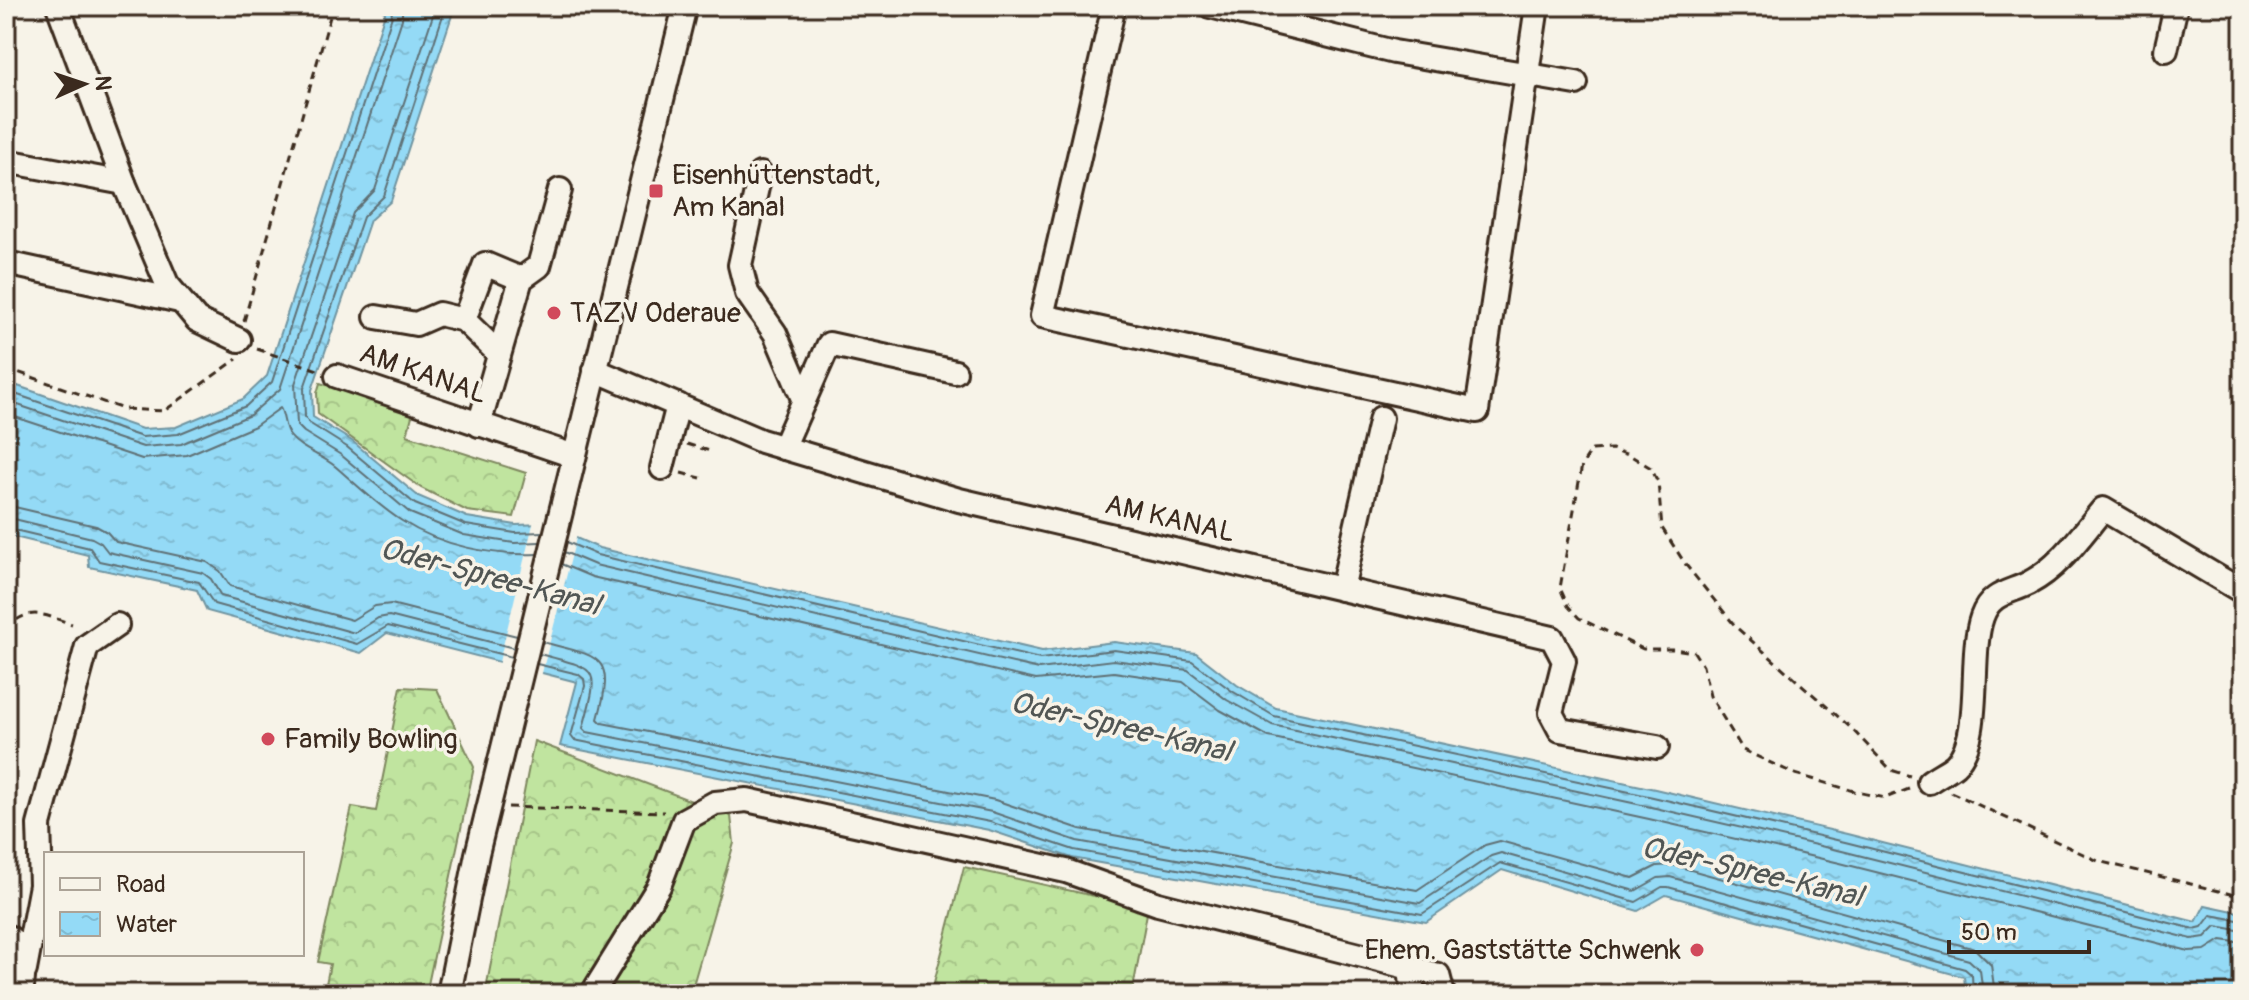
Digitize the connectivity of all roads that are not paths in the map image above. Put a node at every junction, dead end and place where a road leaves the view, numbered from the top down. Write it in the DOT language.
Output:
graph roads {
  1 [pos="58,6"];
  2 [pos="685,6"];
  3 [pos="1114,6"];
  4 [pos="1210,6"];
  5 [pos="1537,6"];
  6 [pos="2176,6"];
  7 [pos="2166,50"];
  8 [pos="1527,75"];
  9 [pos="1576,83"];
  10 [pos="6,161"];
  11 [pos="760,174"];
  12 [pos="124,183"];
  13 [pos="560,190"];
  14 [pos="6,263"];
  15 [pos="521,279"];
  16 [pos="180,301"];
  17 [pos="376,317"];
  18 [pos="464,320"];
  19 [pos="244,348"];
  20 [pos="499,354"];
  21 [pos="595,370"];
  22 [pos="955,372"];
  23 [pos="337,376"];
  24 [pos="804,401"];
  25 [pos="678,405"];
  26 [pos="1381,418"];
  27 [pos="479,425"];
  28 [pos="783,448"];
  29 [pos="574,456"];
  30 [pos="662,468"];
  31 [pos="1342,589"];
  32 [pos="2243,592"];
  33 [pos="117,625"];
  34 [pos="1657,747"];
  35 [pos="1929,782"];
  36 [pos="6,936"];
  37 [pos="1410,969"];
  38 [pos="25,970"];
  39 [pos="21,994"];
  40 [pos="449,994"];
  41 [pos="592,994"];
  42 [pos="1413,994"];
  43 [pos="1443,994"];
  1 -- 12 [label="street"];
  2 -- 21 [label="street"];
  3 -- 8 [label="street"];
  4 -- 8 [label="street"];
  5 -- 8 [label="street"];
  6 -- 7 [label="street"];
  8 -- 9 [label="street"];
  10 -- 12 [label="street"];
  11 -- 24 [label="street"];
  12 -- 16 [label="street"];
  13 -- 15 [label="street"];
  14 -- 16 [label="street"];
  15 -- 18 [label="street"];
  15 -- 20 [label="street"];
  16 -- 19 [label="street"];
  17 -- 18 [label="street"];
  18 -- 20 [label="street"];
  20 -- 27 [label="street"];
  21 -- 25 [label="street, AM KANAL"];
  21 -- 29 [label="street"];
  22 -- 24 [label="street"];
  23 -- 27 [label="street, AM KANAL"];
  24 -- 28 [label="street"];
  25 -- 28 [label="street, AM KANAL"];
  25 -- 30 [label="street"];
  26 -- 31 [label="street"];
  27 -- 29 [label="street, AM KANAL"];
  28 -- 31 [label="street, AM KANAL"];
  29 -- 40 [label="street"];
  31 -- 34 [label="street, AM KANAL"];
  32 -- 35 [label="street"];
  33 -- 38 [label="street"];
  36 -- 38 [label="street"];
  37 -- 41 [label="street"];
  37 -- 42 [label="street"];
  37 -- 43 [label="street"];
  38 -- 39 [label="street"];
}
